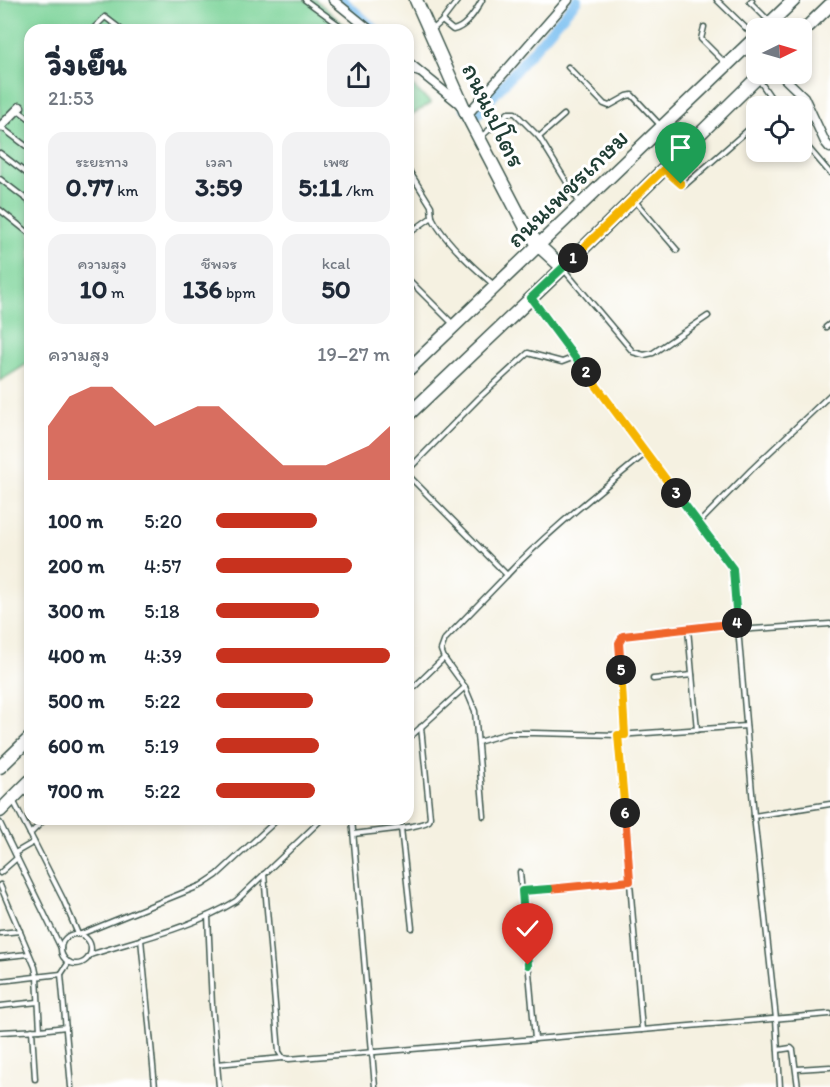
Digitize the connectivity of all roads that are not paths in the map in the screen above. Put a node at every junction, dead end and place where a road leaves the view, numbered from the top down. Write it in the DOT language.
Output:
graph roads {
  1 [pos="305,0"];
  2 [pos="333,0"];
  3 [pos="416,0"];
  4 [pos="458,0"];
  5 [pos="482,0"];
  6 [pos="568,0"];
  7 [pos="717,0"];
  8 [pos="752,0"];
  9 [pos="794,0"];
  10 [pos="827,13"];
  11 [pos="763,18"];
  12 [pos="775,18"];
  13 [pos="442,21"];
  14 [pos="98,24"];
  15 [pos="114,24"];
  16 [pos="338,24"];
  17 [pos="363,24"];
  18 [pos="812,25"];
  19 [pos="704,27"];
  20 [pos="746,28"];
  21 [pos="430,32"];
  22 [pos="746,47"];
  23 [pos="727,65"];
  24 [pos="414,67"];
  25 [pos="568,67"];
  26 [pos="414,72"];
  27 [pos="427,77"];
  28 [pos="750,84"];
  29 [pos="790,84"];
  30 [pos="463,107"];
  31 [pos="19,108"];
  32 [pos="24,113"];
  33 [pos="564,115"];
  34 [pos="0,126"];
  35 [pos="662,127"];
  36 [pos="746,132"];
  37 [pos="538,137"];
  38 [pos="479,139"];
  39 [pos="24,144"];
  40 [pos="830,148"];
  41 [pos="812,152"];
  42 [pos="0,153"];
  43 [pos="664,169"];
  44 [pos="24,171"];
  45 [pos="830,173"];
  46 [pos="0,179"];
  47 [pos="414,179"];
  48 [pos="24,197"];
  49 [pos="633,200"];
  50 [pos="581,205"];
  51 [pos="0,210"];
  52 [pos="432,217"];
  53 [pos="24,229"];
  54 [pos="414,230"];
  55 [pos="540,246"];
  56 [pos="677,250"];
  57 [pos="563,268"];
  58 [pos="414,285"];
  59 [pos="496,286"];
  60 [pos="531,298"];
  61 [pos="708,316"];
  62 [pos="830,324"];
  63 [pos="454,326"];
  64 [pos="826,327"];
  65 [pos="575,357"];
  66 [pos="414,361"];
  67 [pos="830,395"];
  68 [pos="414,409"];
  69 [pos="646,453"];
  70 [pos="414,466"];
  71 [pos="414,478"];
  72 [pos="699,523"];
  73 [pos="507,575"];
  74 [pos="737,623"];
  75 [pos="830,624"];
  76 [pos="688,629"];
  77 [pos="738,630"];
  78 [pos="444,658"];
  79 [pos="692,675"];
  80 [pos="653,679"];
  81 [pos="414,687"];
  82 [pos="465,687"];
  83 [pos="746,726"];
  84 [pos="421,727"];
  85 [pos="697,730"];
  86 [pos="414,733"];
  87 [pos="618,735"];
  88 [pos="625,735"];
  89 [pos="478,742"];
  90 [pos="24,744"];
  91 [pos="0,767"];
  92 [pos="24,787"];
  93 [pos="12,798"];
  94 [pos="830,804"];
  95 [pos="0,811"];
  96 [pos="484,816"];
  97 [pos="754,816"];
  98 [pos="24,822"];
  99 [pos="0,823"];
  100 [pos="26,825"];
  101 [pos="39,825"];
  102 [pos="271,825"];
  103 [pos="316,825"];
  104 [pos="353,825"];
  105 [pos="401,828"];
  106 [pos="30,834"];
  107 [pos="354,834"];
  108 [pos="34,842"];
  109 [pos="15,853"];
  110 [pos="17,858"];
  111 [pos="520,872"];
  112 [pos="0,873"];
  113 [pos="264,874"];
  114 [pos="630,881"];
  115 [pos="0,885"];
  116 [pos="522,891"];
  117 [pos="208,916"];
  118 [pos="412,928"];
  119 [pos="20,931"];
  120 [pos="0,933"];
  121 [pos="79,934"];
  122 [pos="141,939"];
  123 [pos="61,948"];
  124 [pos="30,954"];
  125 [pos="90,955"];
  126 [pos="0,957"];
  127 [pos="69,962"];
  128 [pos="61,974"];
  129 [pos="37,977"];
  130 [pos="0,981"];
  131 [pos="38,1002"];
  132 [pos="0,1006"];
  133 [pos="830,1014"];
  134 [pos="776,1019"];
  135 [pos="66,1027"];
  136 [pos="32,1030"];
  137 [pos="40,1030"];
  138 [pos="642,1030"];
  139 [pos="0,1032"];
  140 [pos="535,1039"];
  141 [pos="778,1050"];
  142 [pos="371,1053"];
  143 [pos="283,1058"];
  144 [pos="217,1064"];
  145 [pos="830,1067"];
  146 [pos="797,1069"];
  147 [pos="35,1079"];
  148 [pos="71,1087"];
  149 [pos="155,1087"];
  150 [pos="219,1087"];
  151 [pos="375,1087"];
  152 [pos="780,1087"];
  153 [pos="798,1087"];
  1 -- 16 [label="lane"];
  2 -- 17 [label="street"];
  3 -- 21 [label="main road, ถนนเปโตร"];
  4 -- 13 [label="lane"];
  5 -- 13 [label="lane"];
  6 -- 30 [label="street"];
  7 -- 20 [label="lane"];
  8 -- 11 [label="lane"];
  9 -- 12 [label="main road"];
  10 -- 18 [label="main road"];
  13 -- 21 [label="lane"];
  14 -- 15 [label="lane"];
  19 -- 23 [label="lane"];
  21 -- 30 [label="main road, ถนนเปโตร"];
  22 -- 23 [label="main road, ถนนเพชรเกษม"];
  23 -- 35 [label="main road, ถนนเพชรเกษม"];
  24 -- 27 [label="street"];
  25 -- 35 [label="lane"];
  26 -- 27 [label="lane"];
  27 -- 30 [label="street"];
  28 -- 43 [label="main road"];
  29 -- 40 [label="street"];
  30 -- 38 [label="main road, ถนนเปโตร"];
  31 -- 32 [label="lane"];
  31 -- 34 [label="street"];
  33 -- 37 [label="lane"];
  34 -- 39 [label="lane"];
  35 -- 50 [label="main road, ถนนเพชรเกษม"];
  36 -- 43 [label="lane"];
  37 -- 38 [label="lane"];
  37 -- 50 [label="lane"];
  38 -- 55 [label="main road, ถนนเปโตร"];
  41 -- 45 [label="lane"];
  42 -- 44 [label="lane"];
  43 -- 49 [label="main road"];
  46 -- 48 [label="lane"];
  47 -- 52 [label="lane"];
  49 -- 56 [label="lane"];
  49 -- 57 [label="main road"];
  50 -- 55 [label="main road, ถนนเพชรเกษม"];
  51 -- 53 [label="lane"];
  52 -- 54 [label="lane"];
  52 -- 59 [label="lane"];
  55 -- 57 [label="main road, ถนนเปโตร"];
  55 -- 59 [label="main road, ถนนเพชรเกษม"];
  57 -- 60 [label="main road"];
  57 -- 61 [label="lane"];
  58 -- 63 [label="lane"];
  59 -- 63 [label="main road, ถนนเพชรเกษม"];
  60 -- 65 [label="lane"];
  60 -- 68 [label="main road"];
  62 -- 64 [label="lane"];
  63 -- 66 [label="main road, ถนนเพชรเกษม"];
  65 -- 69 [label="lane"];
  65 -- 70 [label="lane"];
  67 -- 72 [label="lane"];
  69 -- 72 [label="lane"];
  69 -- 73 [label="lane"];
  71 -- 73 [label="lane"];
  72 -- 74 [label="lane"];
  73 -- 78 [label="lane"];
  74 -- 76 [label="lane"];
  74 -- 77 [label="lane"];
  75 -- 77 [label="lane"];
  76 -- 79 [label="lane"];
  76 -- 88 [label="lane"];
  77 -- 83 [label="lane"];
  78 -- 81 [label="lane"];
  78 -- 82 [label="lane"];
  79 -- 80 [label="lane"];
  79 -- 85 [label="lane"];
  82 -- 84 [label="lane"];
  82 -- 89 [label="lane"];
  83 -- 85 [label="lane"];
  83 -- 97 [label="lane"];
  84 -- 86 [label="lane"];
  84 -- 105 [label="lane"];
  85 -- 88 [label="lane"];
  87 -- 88 [label="lane"];
  87 -- 89 [label="lane"];
  87 -- 114 [label="lane"];
  89 -- 96 [label="lane"];
  90 -- 91 [label="main road"];
  92 -- 93 [label="main road"];
  93 -- 95 [label="main road"];
  93 -- 98 [label="lane"];
  94 -- 97 [label="lane"];
  97 -- 134 [label="lane"];
  99 -- 109 [label="lane"];
  100 -- 106 [label="lane"];
  101 -- 106 [label="lane"];
  102 -- 121 [label="lane"];
  103 -- 113 [label="lane"];
  104 -- 107 [label="lane"];
  105 -- 107 [label="lane"];
  105 -- 118 [label="lane"];
  106 -- 108 [label="lane"];
  107 -- 142 [label="lane"];
  108 -- 109 [label="lane"];
  108 -- 121 [label="lane"];
  109 -- 110 [label="lane"];
  110 -- 112 [label="lane"];
  110 -- 123 [label="lane"];
  111 -- 116 [label="lane"];
  113 -- 117 [label="lane"];
  113 -- 143 [label="lane"];
  114 -- 116 [label="lane"];
  114 -- 138 [label="lane"];
  115 -- 119 [label="lane"];
  116 -- 140 [label="lane"];
  117 -- 122 [label="lane"];
  117 -- 144 [label="lane"];
  119 -- 120 [label="lane"];
  119 -- 124 [label="lane"];
  121 -- 123 [label="lane"];
  121 -- 125 [label="lane"];
  122 -- 125 [label="lane"];
  122 -- 149 [label="lane"];
  123 -- 127 [label="lane"];
  124 -- 126 [label="lane"];
  124 -- 129 [label="lane"];
  125 -- 127 [label="lane"];
  127 -- 128 [label="lane"];
  128 -- 129 [label="lane"];
  128 -- 135 [label="lane"];
  129 -- 130 [label="lane"];
  129 -- 131 [label="lane"];
  131 -- 132 [label="lane"];
  131 -- 137 [label="lane"];
  133 -- 134 [label="lane"];
  134 -- 138 [label="lane"];
  134 -- 141 [label="lane"];
  135 -- 137 [label="lane"];
  135 -- 148 [label="lane"];
  136 -- 137 [label="lane"];
  136 -- 139 [label="lane"];
  136 -- 147 [label="lane"];
  138 -- 140 [label="lane"];
  140 -- 142 [label="lane"];
  141 -- 146 [label="lane"];
  141 -- 152 [label="lane"];
  142 -- 143 [label="lane"];
  142 -- 151 [label="lane"];
  143 -- 144 [label="lane"];
  144 -- 150 [label="lane"];
  145 -- 146 [label="lane"];
  146 -- 153 [label="lane"];
}
